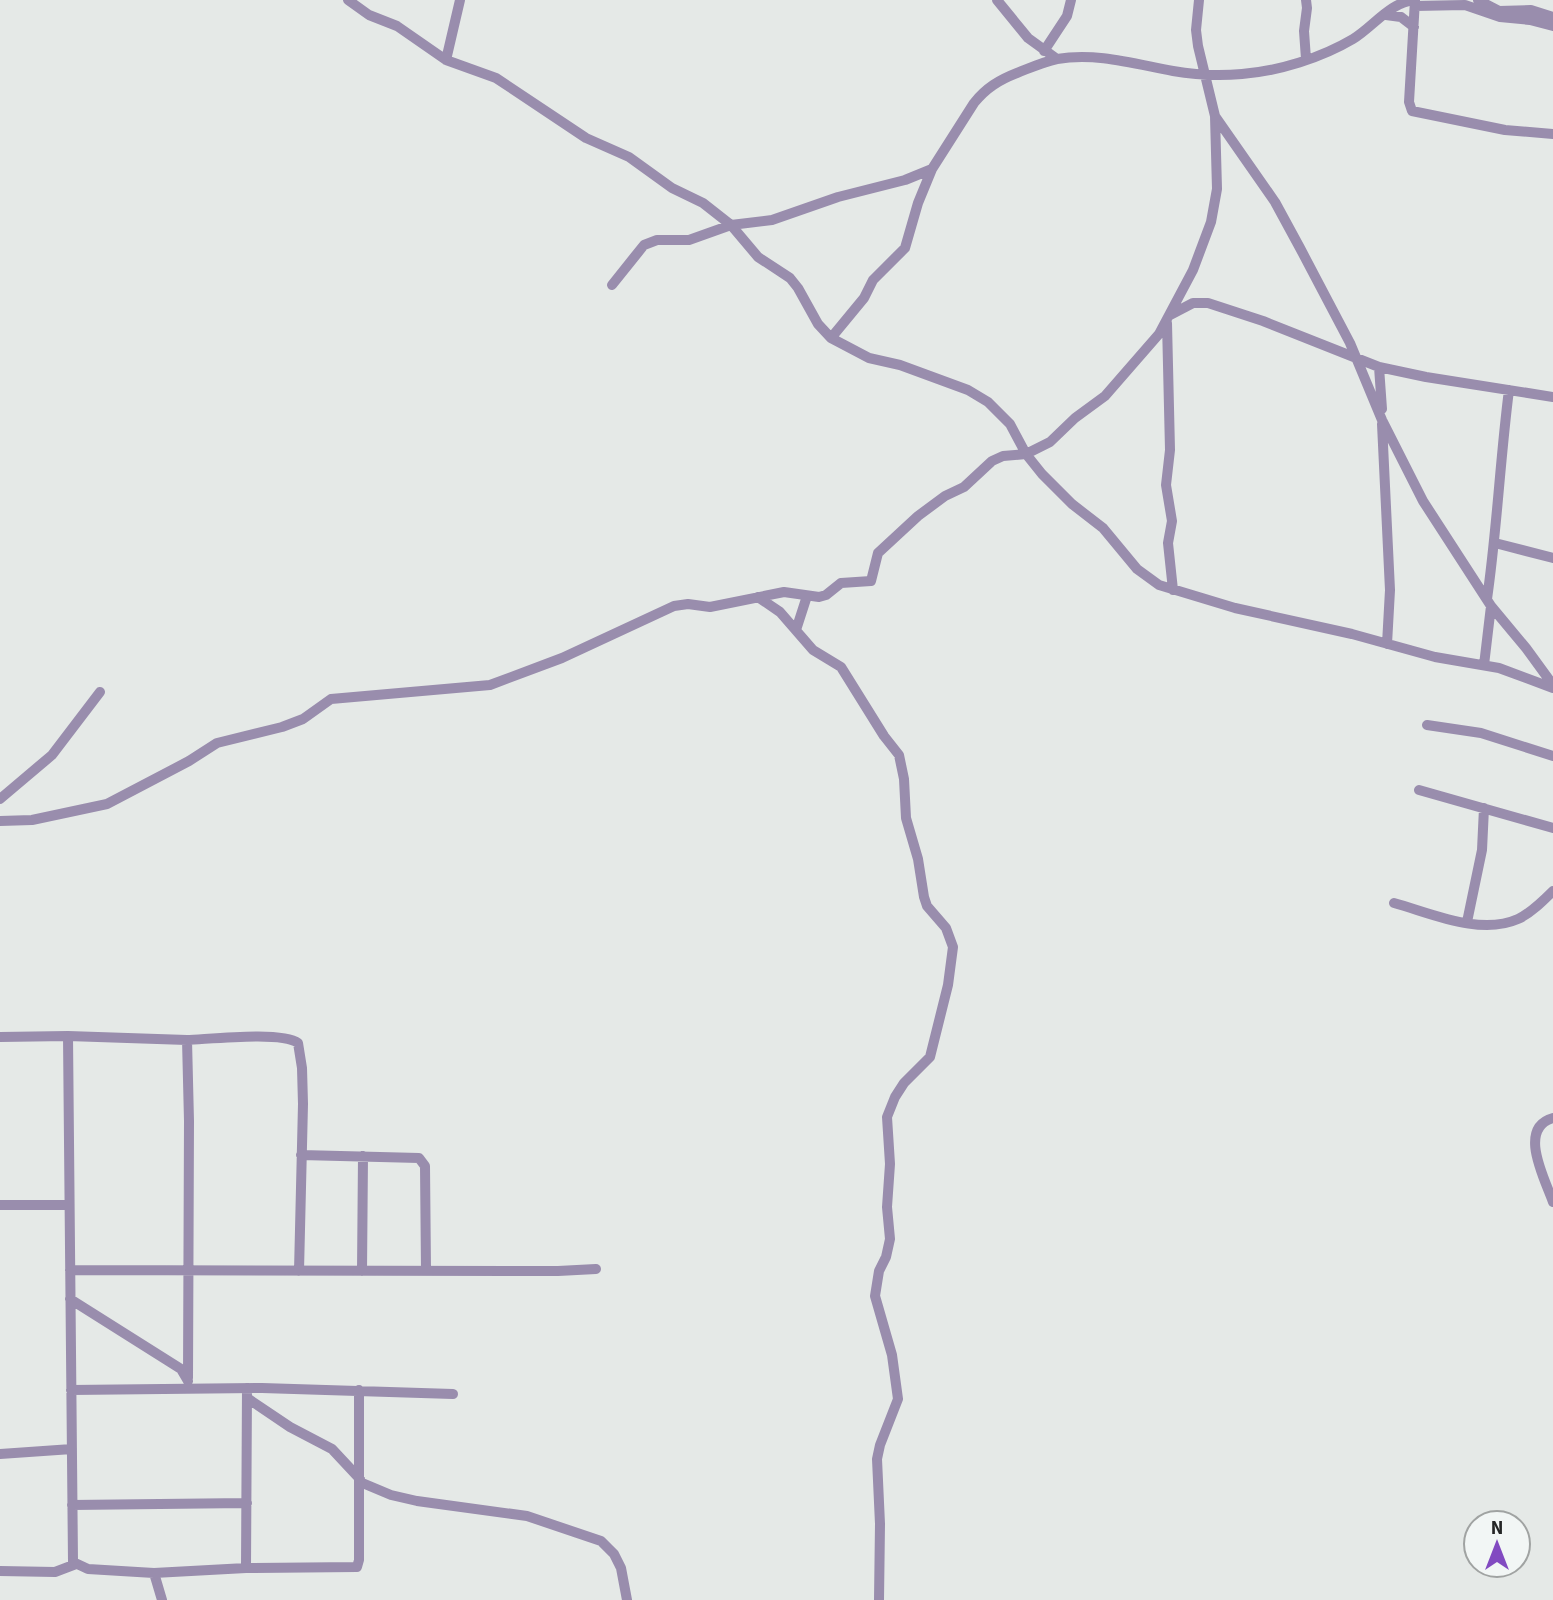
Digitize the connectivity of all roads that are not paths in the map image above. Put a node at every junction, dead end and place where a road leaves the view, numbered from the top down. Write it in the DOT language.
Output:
graph roads {
  1 [pos="348,0"];
  2 [pos="460,0"];
  3 [pos="997,0"];
  4 [pos="1070,0"];
  5 [pos="1199,0"];
  6 [pos="1306,0"];
  7 [pos="1478,0"];
  8 [pos="1415,2"];
  9 [pos="1385,15"];
  10 [pos="1553,17"];
  11 [pos="1553,26"];
  12 [pos="1414,27"];
  13 [pos="1044,51"];
  14 [pos="1057,59"];
  15 [pos="1306,59"];
  16 [pos="446,61"];
  17 [pos="1204,75"];
  18 [pos="1215,116"];
  19 [pos="1553,134"];
  20 [pos="932,169"];
  21 [pos="731,225"];
  22 [pos="612,285"];
  23 [pos="1169,318"];
  24 [pos="831,338"];
  25 [pos="1356,358"];
  26 [pos="1379,367"];
  27 [pos="1509,390"];
  28 [pos="1553,397"];
  29 [pos="1382,420"];
  30 [pos="1026,454"];
  31 [pos="1495,543"];
  32 [pos="1553,558"];
  33 [pos="1173,590"];
  34 [pos="807,596"];
  35 [pos="757,597"];
  36 [pos="1489,603"];
  37 [pos="796,630"];
  38 [pos="1387,644"];
  39 [pos="1484,665"];
  40 [pos="1553,687"];
  41 [pos="100,692"];
  42 [pos="1427,725"];
  43 [pos="1553,756"];
  44 [pos="1419,789"];
  45 [pos="0,799"];
  46 [pos="1484,808"];
  47 [pos="0,821"];
  48 [pos="1553,828"];
  49 [pos="1553,891"];
  50 [pos="1394,903"];
  51 [pos="1467,922"];
  52 [pos="68,1036"];
  53 [pos="0,1037"];
  54 [pos="187,1040"];
  55 [pos="1553,1118"];
  56 [pos="302,1155"];
  57 [pos="363,1156"];
  58 [pos="1549,1180"];
  59 [pos="1553,1202"];
  60 [pos="0,1205"];
  61 [pos="69,1205"];
  62 [pos="187,1269"];
  63 [pos="596,1269"];
  64 [pos="70,1270"];
  65 [pos="426,1270"];
  66 [pos="299,1271"];
  67 [pos="362,1271"];
  68 [pos="70,1299"];
  69 [pos="188,1383"];
  70 [pos="359,1390"];
  71 [pos="71,1391"];
  72 [pos="247,1393"];
  73 [pos="453,1394"];
  74 [pos="72,1449"];
  75 [pos="0,1454"];
  76 [pos="360,1481"];
  77 [pos="247,1503"];
  78 [pos="72,1505"];
  79 [pos="76,1564"];
  80 [pos="246,1568"];
  81 [pos="0,1571"];
  82 [pos="154,1573"];
  83 [pos="162,1600"];
  84 [pos="627,1600"];
  85 [pos="879,1600"];
  1 -- 16 [label="street"];
  2 -- 16 [label="street"];
  3 -- 13 [label="street"];
  4 -- 13 [label="street"];
  5 -- 17 [label="street"];
  6 -- 15 [label="street"];
  7 -- 10 [label="street"];
  8 -- 9 [label="street"];
  8 -- 11 [label="street"];
  8 -- 12 [label="street"];
  9 -- 12 [label="street"];
  9 -- 15 [label="street"];
  12 -- 19 [label="street"];
  13 -- 14 [label="street"];
  14 -- 17 [label="street"];
  14 -- 20 [label="street"];
  15 -- 17 [label="street"];
  16 -- 21 [label="street"];
  17 -- 18 [label="street"];
  18 -- 23 [label="street"];
  18 -- 25 [label="street"];
  20 -- 21 [label="street"];
  20 -- 24 [label="street"];
  21 -- 22 [label="street"];
  21 -- 24 [label="street"];
  23 -- 25 [label="street"];
  23 -- 30 [label="street"];
  23 -- 33 [label="street"];
  24 -- 30 [label="street"];
  25 -- 26 [label="street"];
  25 -- 29 [label="street"];
  26 -- 27 [label="street"];
  26 -- 29 [label="street"];
  27 -- 28 [label="street"];
  27 -- 31 [label="street"];
  29 -- 36 [label="street"];
  29 -- 38 [label="street"];
  30 -- 33 [label="street"];
  30 -- 34 [label="street"];
  31 -- 32 [label="street"];
  31 -- 36 [label="street"];
  33 -- 38 [label="street"];
  34 -- 35 [label="street"];
  34 -- 37 [label="street"];
  35 -- 37 [label="street"];
  35 -- 47 [label="street"];
  36 -- 39 [label="street"];
  36 -- 40 [label="street"];
  37 -- 85 [label="street"];
  38 -- 39 [label="street"];
  39 -- 40 [label="street"];
  41 -- 45 [label="street"];
  42 -- 43 [label="street"];
  44 -- 46 [label="street"];
  46 -- 48 [label="street"];
  46 -- 51 [label="street"];
  49 -- 51 [label="street"];
  50 -- 51 [label="street"];
  52 -- 53 [label="street"];
  52 -- 54 [label="street"];
  52 -- 61 [label="street"];
  54 -- 56 [label="street"];
  54 -- 62 [label="street"];
  55 -- 58 [label="street"];
  56 -- 57 [label="street"];
  56 -- 66 [label="street"];
  57 -- 65 [label="street"];
  57 -- 67 [label="street"];
  58 -- 59 [label="street"];
  60 -- 61 [label="street"];
  61 -- 64 [label="street"];
  62 -- 64 [label="street"];
  62 -- 66 [label="street"];
  62 -- 69 [label="street"];
  63 -- 65 [label="street"];
  64 -- 68 [label="street"];
  65 -- 67 [label="street"];
  66 -- 67 [label="street"];
  68 -- 69 [label="street"];
  68 -- 71 [label="street"];
  69 -- 71 [label="street"];
  69 -- 72 [label="street"];
  70 -- 72 [label="street"];
  70 -- 73 [label="street"];
  70 -- 76 [label="street"];
  71 -- 74 [label="street"];
  72 -- 76 [label="street"];
  72 -- 77 [label="street"];
  74 -- 75 [label="street"];
  74 -- 78 [label="street"];
  76 -- 80 [label="street"];
  76 -- 84 [label="street"];
  77 -- 78 [label="street"];
  77 -- 80 [label="street"];
  78 -- 79 [label="street"];
  79 -- 81 [label="street"];
  79 -- 82 [label="street"];
  80 -- 82 [label="street"];
  82 -- 83 [label="street"];
}
